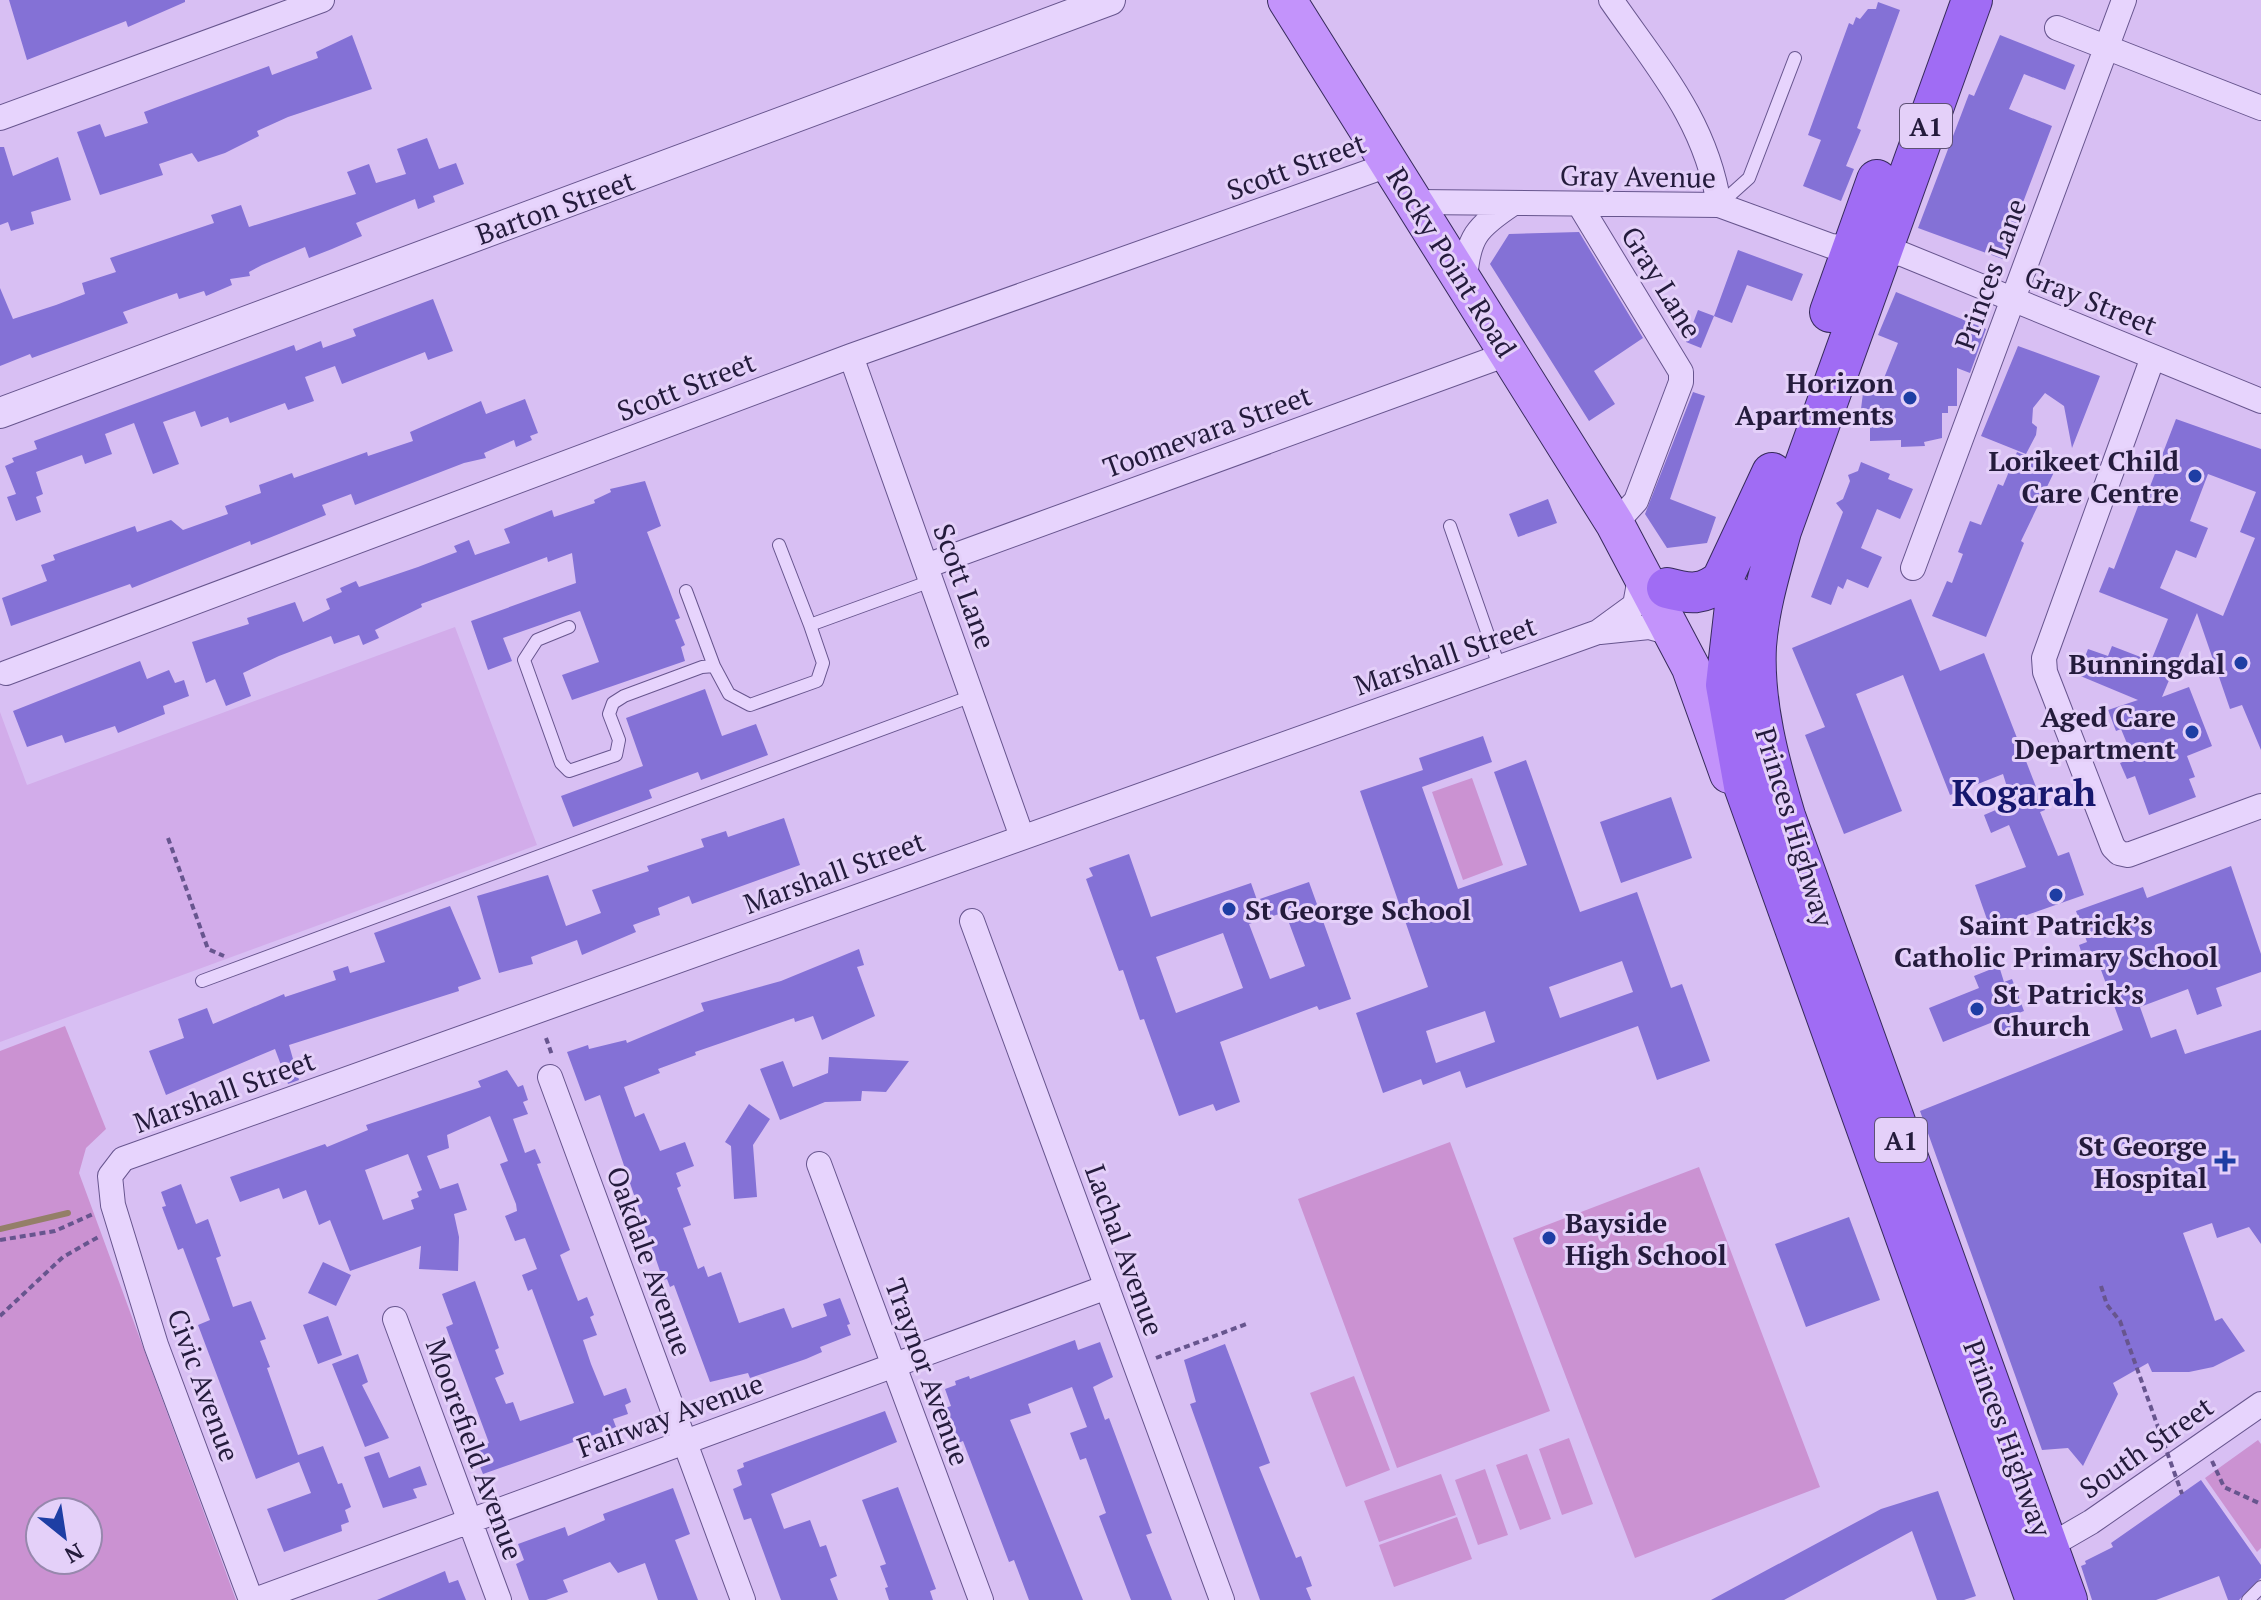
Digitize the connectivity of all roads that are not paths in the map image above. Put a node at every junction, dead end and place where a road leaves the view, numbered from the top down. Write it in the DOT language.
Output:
graph roads {
  1 [pos="322,0"];
  2 [pos="1110,0"];
  3 [pos="1287,0"];
  4 [pos="1611,0"];
  5 [pos="1944,0"];
  6 [pos="1972,0"];
  7 [pos="2124,0"];
  8 [pos="2057,28"];
  9 [pos="2107,47"];
  10 [pos="1795,58"];
  11 [pos="2261,108"];
  12 [pos="0,118"];
  13 [pos="1391,164"];
  14 [pos="1416,202"];
  15 [pos="1512,204"];
  16 [pos="1579,204"];
  17 [pos="1719,205"];
  18 [pos="1866,250"];
  19 [pos="1465,280"];
  20 [pos="2012,300"];
  21 [pos="1510,353"];
  22 [pos="851,356"];
  23 [pos="2153,357"];
  24 [pos="2261,401"];
  25 [pos="0,413"];
  26 [pos="1772,473"];
  27 [pos="1615,524"];
  28 [pos="1450,526"];
  29 [pos="779,545"];
  30 [pos="1913,568"];
  31 [pos="929,573"];
  32 [pos="1654,580"];
  33 [pos="686,591"];
  34 [pos="810,625"];
  35 [pos="569,627"];
  36 [pos="1598,632"];
  37 [pos="1674,634"];
  38 [pos="1726,662"];
  39 [pos="714,666"];
  40 [pos="1499,666"];
  41 [pos="6,673"];
  42 [pos="972,696"];
  43 [pos="1760,705"];
  44 [pos="2261,806"];
  45 [pos="1022,837"];
  46 [pos="1781,893"];
  47 [pos="972,921"];
  48 [pos="202,981"];
  49 [pos="550,1077"];
  50 [pos="819,1164"];
  51 [pos="114,1206"];
  52 [pos="1107,1287"];
  53 [pos="395,1319"];
  54 [pos="894,1365"];
  55 [pos="2261,1404"];
  56 [pos="684,1442"];
  57 [pos="470,1521"];
  58 [pos="2033,1549"];
  59 [pos="2261,1587"];
  60 [pos="253,1600"];
  61 [pos="499,1600"];
  62 [pos="743,1600"];
  63 [pos="981,1600"];
  64 [pos="1222,1600"];
  65 [pos="2036,1600"];
  66 [pos="2067,1600"];
  67 [pos="2248,1600"];
  1 -- 12 [label="street"];
  2 -- 25 [label="street, Barton Street"];
  3 -- 13 [label="main road, Rocky Point Road"];
  4 -- 17 [label="street"];
  5 -- 18 [label="highway, Princes Highway / A1"];
  6 -- 18 [label="highway, Princes Highway / A1"];
  7 -- 9 [label="street, Princes Lane"];
  8 -- 9 [label="street"];
  9 -- 11 [label="street"];
  9 -- 20 [label="street, Princes Lane"];
  10 -- 17 [label="lane"];
  13 -- 14 [label="main road, Rocky Point Road"];
  13 -- 22 [label="street, Scott Street"];
  14 -- 15 [label="street, Gray Avenue"];
  14 -- 19 [label="main road, Rocky Point Road"];
  15 -- 16 [label="street, Gray Avenue"];
  15 -- 19 [label="street"];
  16 -- 17 [label="street, Gray Avenue"];
  16 -- 27 [label="street, Gray Lane"];
  17 -- 18 [label="street, Gray Avenue"];
  18 -- 20 [label="street, Gray Street"];
  18 -- 26 [label="highway, Princes Highway / A1"];
  18 -- 43 [label="highway, Princes Highway / A1"];
  19 -- 21 [label="main road, Rocky Point Road"];
  20 -- 23 [label="street, Gray Street"];
  20 -- 30 [label="street, Princes Lane"];
  21 -- 27 [label="main road, Rocky Point Road"];
  21 -- 31 [label="street, Toomevara Street"];
  22 -- 31 [label="street, Scott Lane"];
  22 -- 41 [label="street, Scott Street"];
  23 -- 24 [label="street, Gray Street"];
  23 -- 44 [label="street"];
  26 -- 32 [label="highway"];
  26 -- 38 [label="highway, Princes Highway / A1"];
  27 -- 32 [label="main road, Rocky Point Road"];
  28 -- 40 [label="lane"];
  29 -- 34 [label="lane"];
  31 -- 34 [label="lane"];
  31 -- 42 [label="street, Scott Lane"];
  32 -- 36 [label="street, Marshall Street"];
  32 -- 37 [label="main road, Rocky Point Road"];
  32 -- 38 [label="main road, Rocky Point Road"];
  33 -- 39 [label="lane"];
  34 -- 39 [label="lane"];
  35 -- 39 [label="lane"];
  36 -- 37 [label="street, Marshall Street"];
  36 -- 40 [label="street, Marshall Street"];
  37 -- 46 [label="main road, Rocky Point Road"];
  38 -- 43 [label="main road, Rocky Point Road"];
  38 -- 46 [label="highway, Princes Highway / A1"];
  40 -- 45 [label="street, Marshall Street"];
  42 -- 45 [label="street, Scott Lane"];
  42 -- 48 [label="lane"];
  43 -- 58 [label="highway, Princes Highway / A1"];
  45 -- 51 [label="street, Marshall Street"];
  46 -- 58 [label="highway, Princes Highway / A1"];
  47 -- 52 [label="street, Lachal Avenue"];
  49 -- 56 [label="street, Oakdale Avenue"];
  50 -- 54 [label="street, Traynor Avenue"];
  51 -- 60 [label="street, Civic Avenue"];
  52 -- 54 [label="street, Fairway Avenue"];
  52 -- 64 [label="street, Lachal Avenue"];
  53 -- 57 [label="street, Moorefield Avenue"];
  54 -- 56 [label="street, Fairway Avenue"];
  54 -- 63 [label="street, Traynor Avenue"];
  55 -- 58 [label="street, South Street"];
  56 -- 57 [label="street, Fairway Avenue"];
  56 -- 62 [label="street, Oakdale Avenue"];
  57 -- 60 [label="street, Fairway Avenue"];
  57 -- 61 [label="street, Moorefield Avenue"];
  58 -- 65 [label="highway, Princes Highway / A1"];
  58 -- 66 [label="highway, Princes Highway / A1"];
  59 -- 67 [label="lane"];
}
